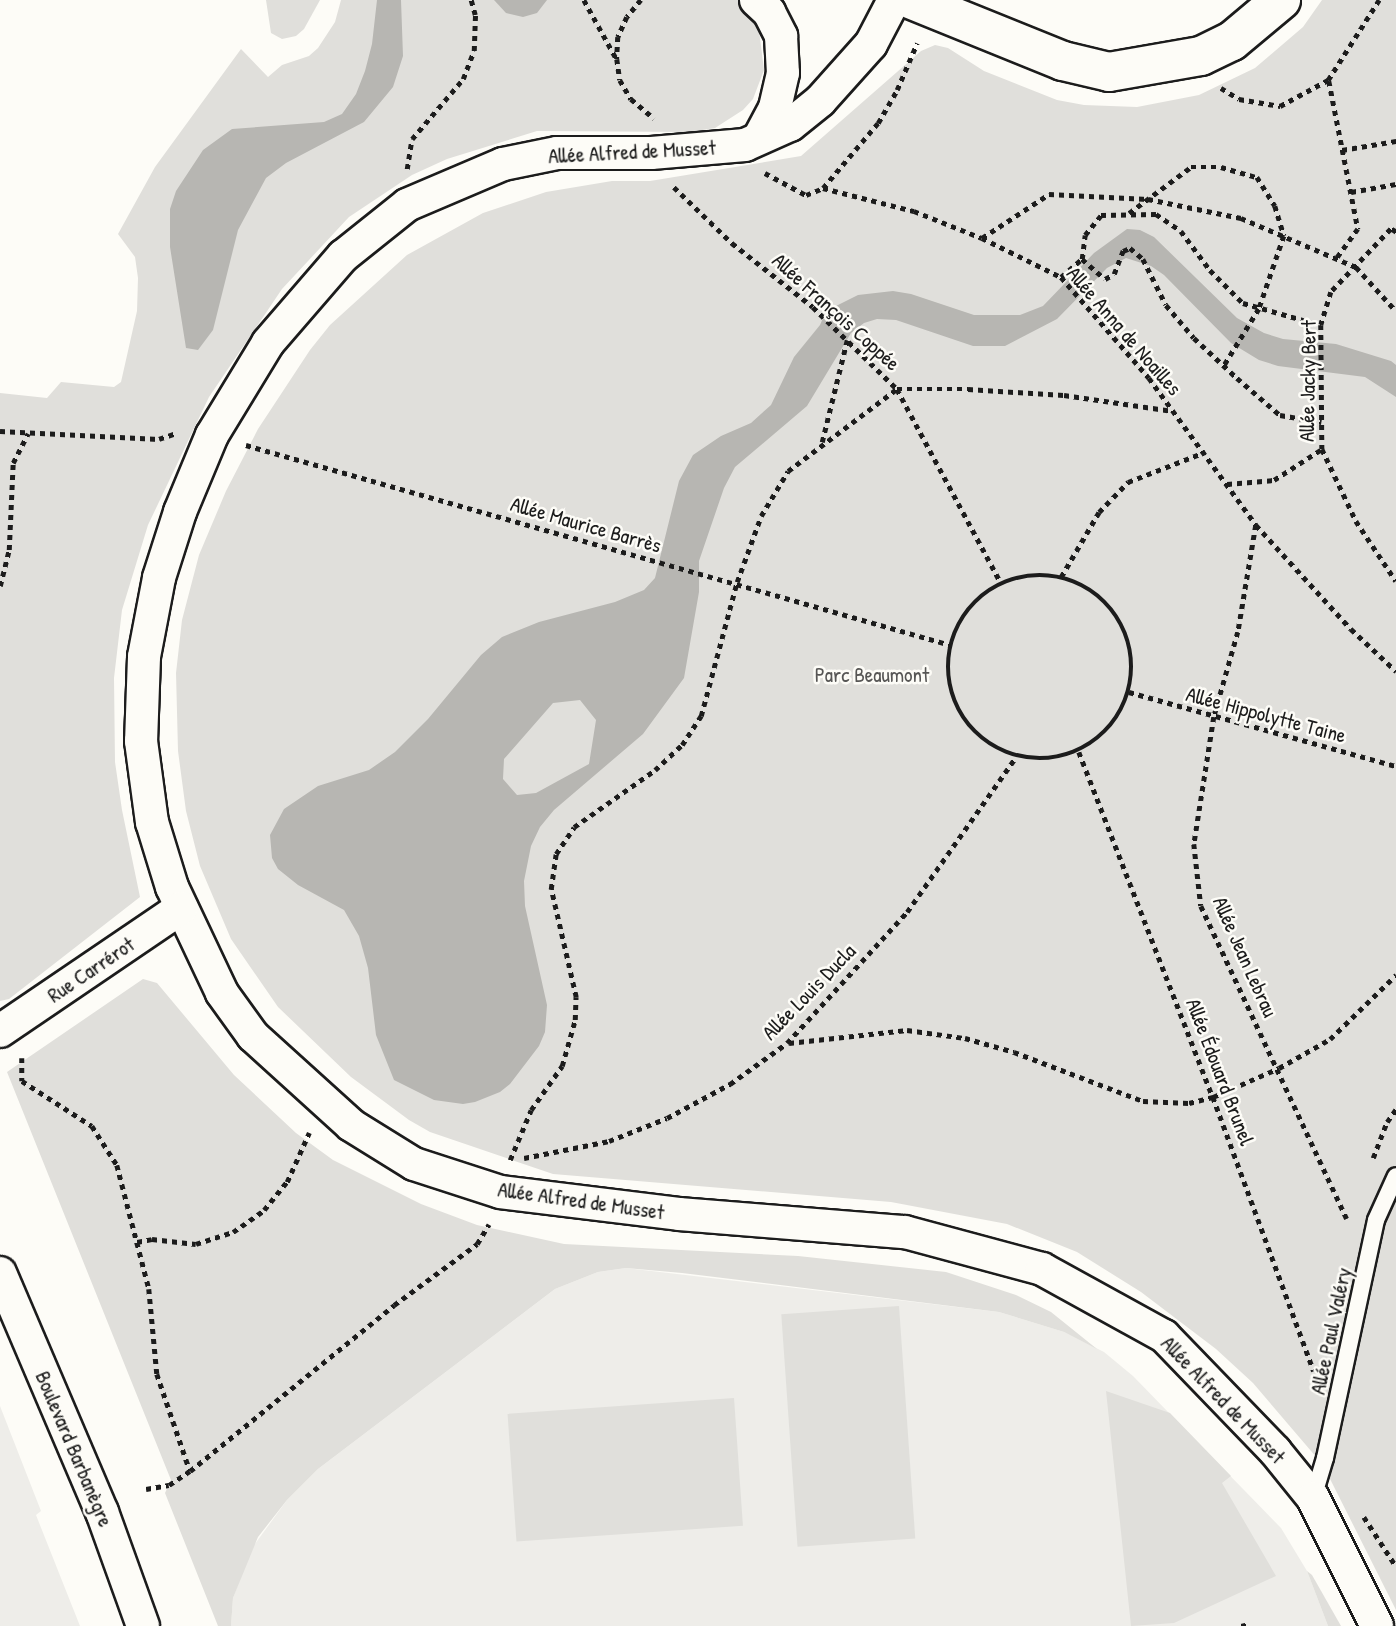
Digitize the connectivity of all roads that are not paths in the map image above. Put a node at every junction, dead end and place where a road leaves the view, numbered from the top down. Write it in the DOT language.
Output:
graph roads {
  1 [pos="756,0"];
  2 [pos="894,0"];
  3 [pos="1282,0"];
  4 [pos="922,4"];
  5 [pos="752,141"];
  6 [pos="181,908"];
  7 [pos="12,1024"];
  8 [pos="1396,1176"];
  9 [pos="0,1273"];
  10 [pos="1313,1497"];
  11 [pos="146,1622"];
  12 [pos="1377,1626"];
  1 -- 5 [label="street"];
  2 -- 5 [label="street, Allée Alfred de Musset"];
  3 -- 4 [label="main road"];
  5 -- 6 [label="street, Allée Alfred de Musset"];
  6 -- 7 [label="street, Rue Carrérot"];
  6 -- 10 [label="street, Allée Alfred de Musset"];
  8 -- 10 [label="lane, Allée Paul Valéry"];
  9 -- 11 [label="street, Boulevard Barbanègre"];
  10 -- 12 [label="street, Allée Alfred de Musset"];
}
